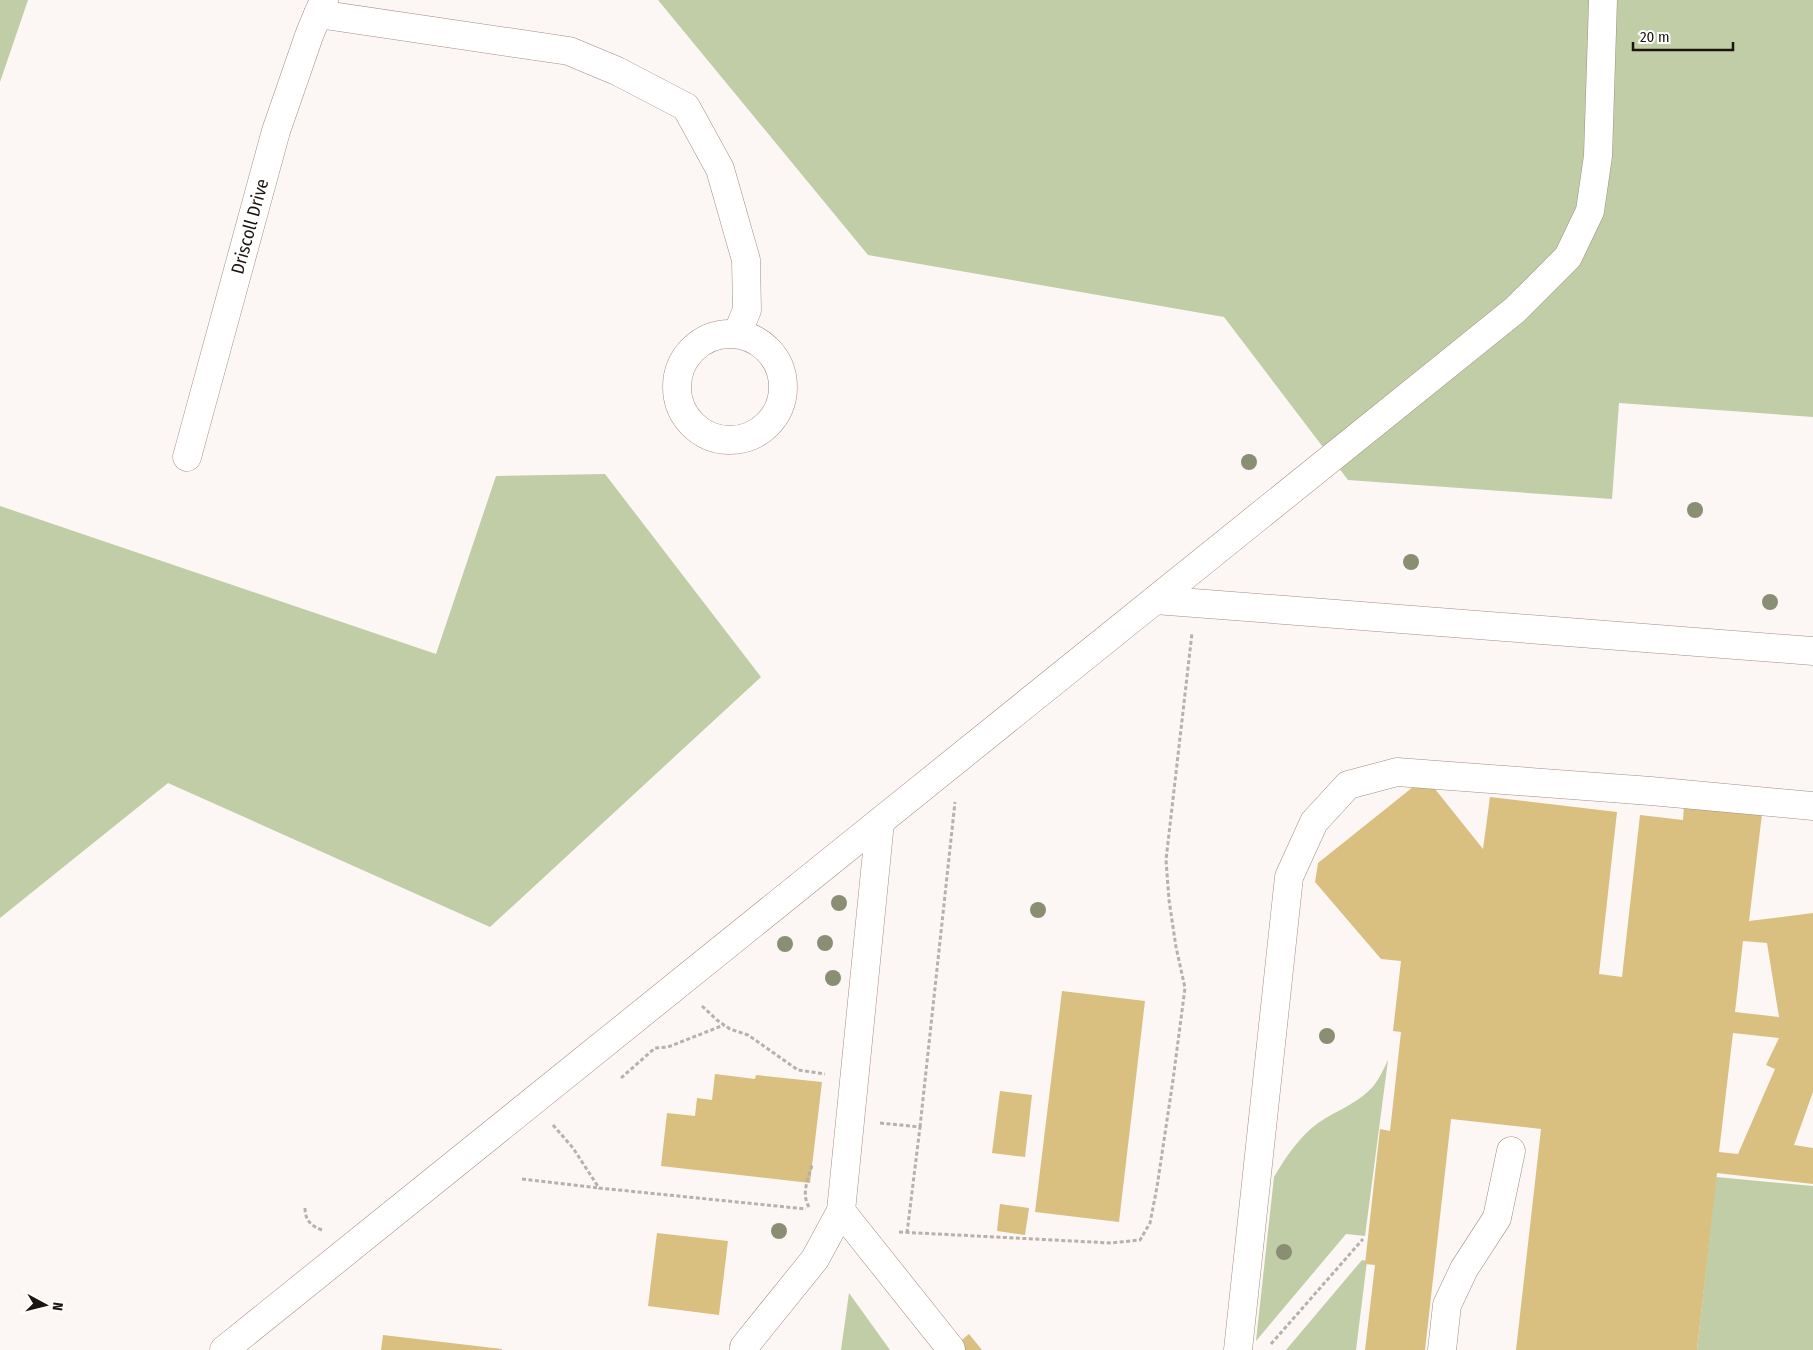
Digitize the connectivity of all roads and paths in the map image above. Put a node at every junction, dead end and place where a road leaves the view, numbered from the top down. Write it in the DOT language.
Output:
graph roads {
  1 [pos="1603,0"];
  2 [pos="321,7"];
  3 [pos="737,334"];
  4 [pos="188,458"];
  5 [pos="1155,600"];
  6 [pos="1196,603"];
  7 [pos="1813,651"];
  8 [pos="956,798"];
  9 [pos="1813,806"];
  10 [pos="880,822"];
  11 [pos="680,982"];
  12 [pos="725,1025"];
  13 [pos="833,1076"];
  14 [pos="621,1078"];
  15 [pos="533,1101"];
  16 [pos="920,1127"];
  17 [pos="1511,1151"];
  18 [pos="522,1179"];
  19 [pos="600,1188"];
  20 [pos="810,1210"];
  21 [pos="849,1221"];
  22 [pos="1363,1239"];
  23 [pos="951,1349"];
  24 [pos="224,1350"];
  25 [pos="744,1350"];
  26 [pos="1238,1350"];
  27 [pos="1266,1350"];
  28 [pos="1442,1350"];
  1 -- 5 [label="street"];
  2 -- 3 [label="street"];
  2 -- 4 [label="street, Driscoll Drive"];
  5 -- 6 [label="street"];
  5 -- 10 [label="street"];
  6 -- 7 [label="street"];
  6 -- 21 [label="path"];
  8 -- 16 [label="path"];
  9 -- 26 [label="street"];
  10 -- 11 [label="street"];
  10 -- 21 [label="street"];
  11 -- 12 [label="path"];
  11 -- 15 [label="street"];
  12 -- 13 [label="path"];
  12 -- 14 [label="path"];
  15 -- 19 [label="path"];
  15 -- 24 [label="street"];
  17 -- 28 [label="street"];
  18 -- 19 [label="path"];
  19 -- 20 [label="path"];
  21 -- 23 [label="street"];
  21 -- 25 [label="street"];
  22 -- 27 [label="path"];
}
